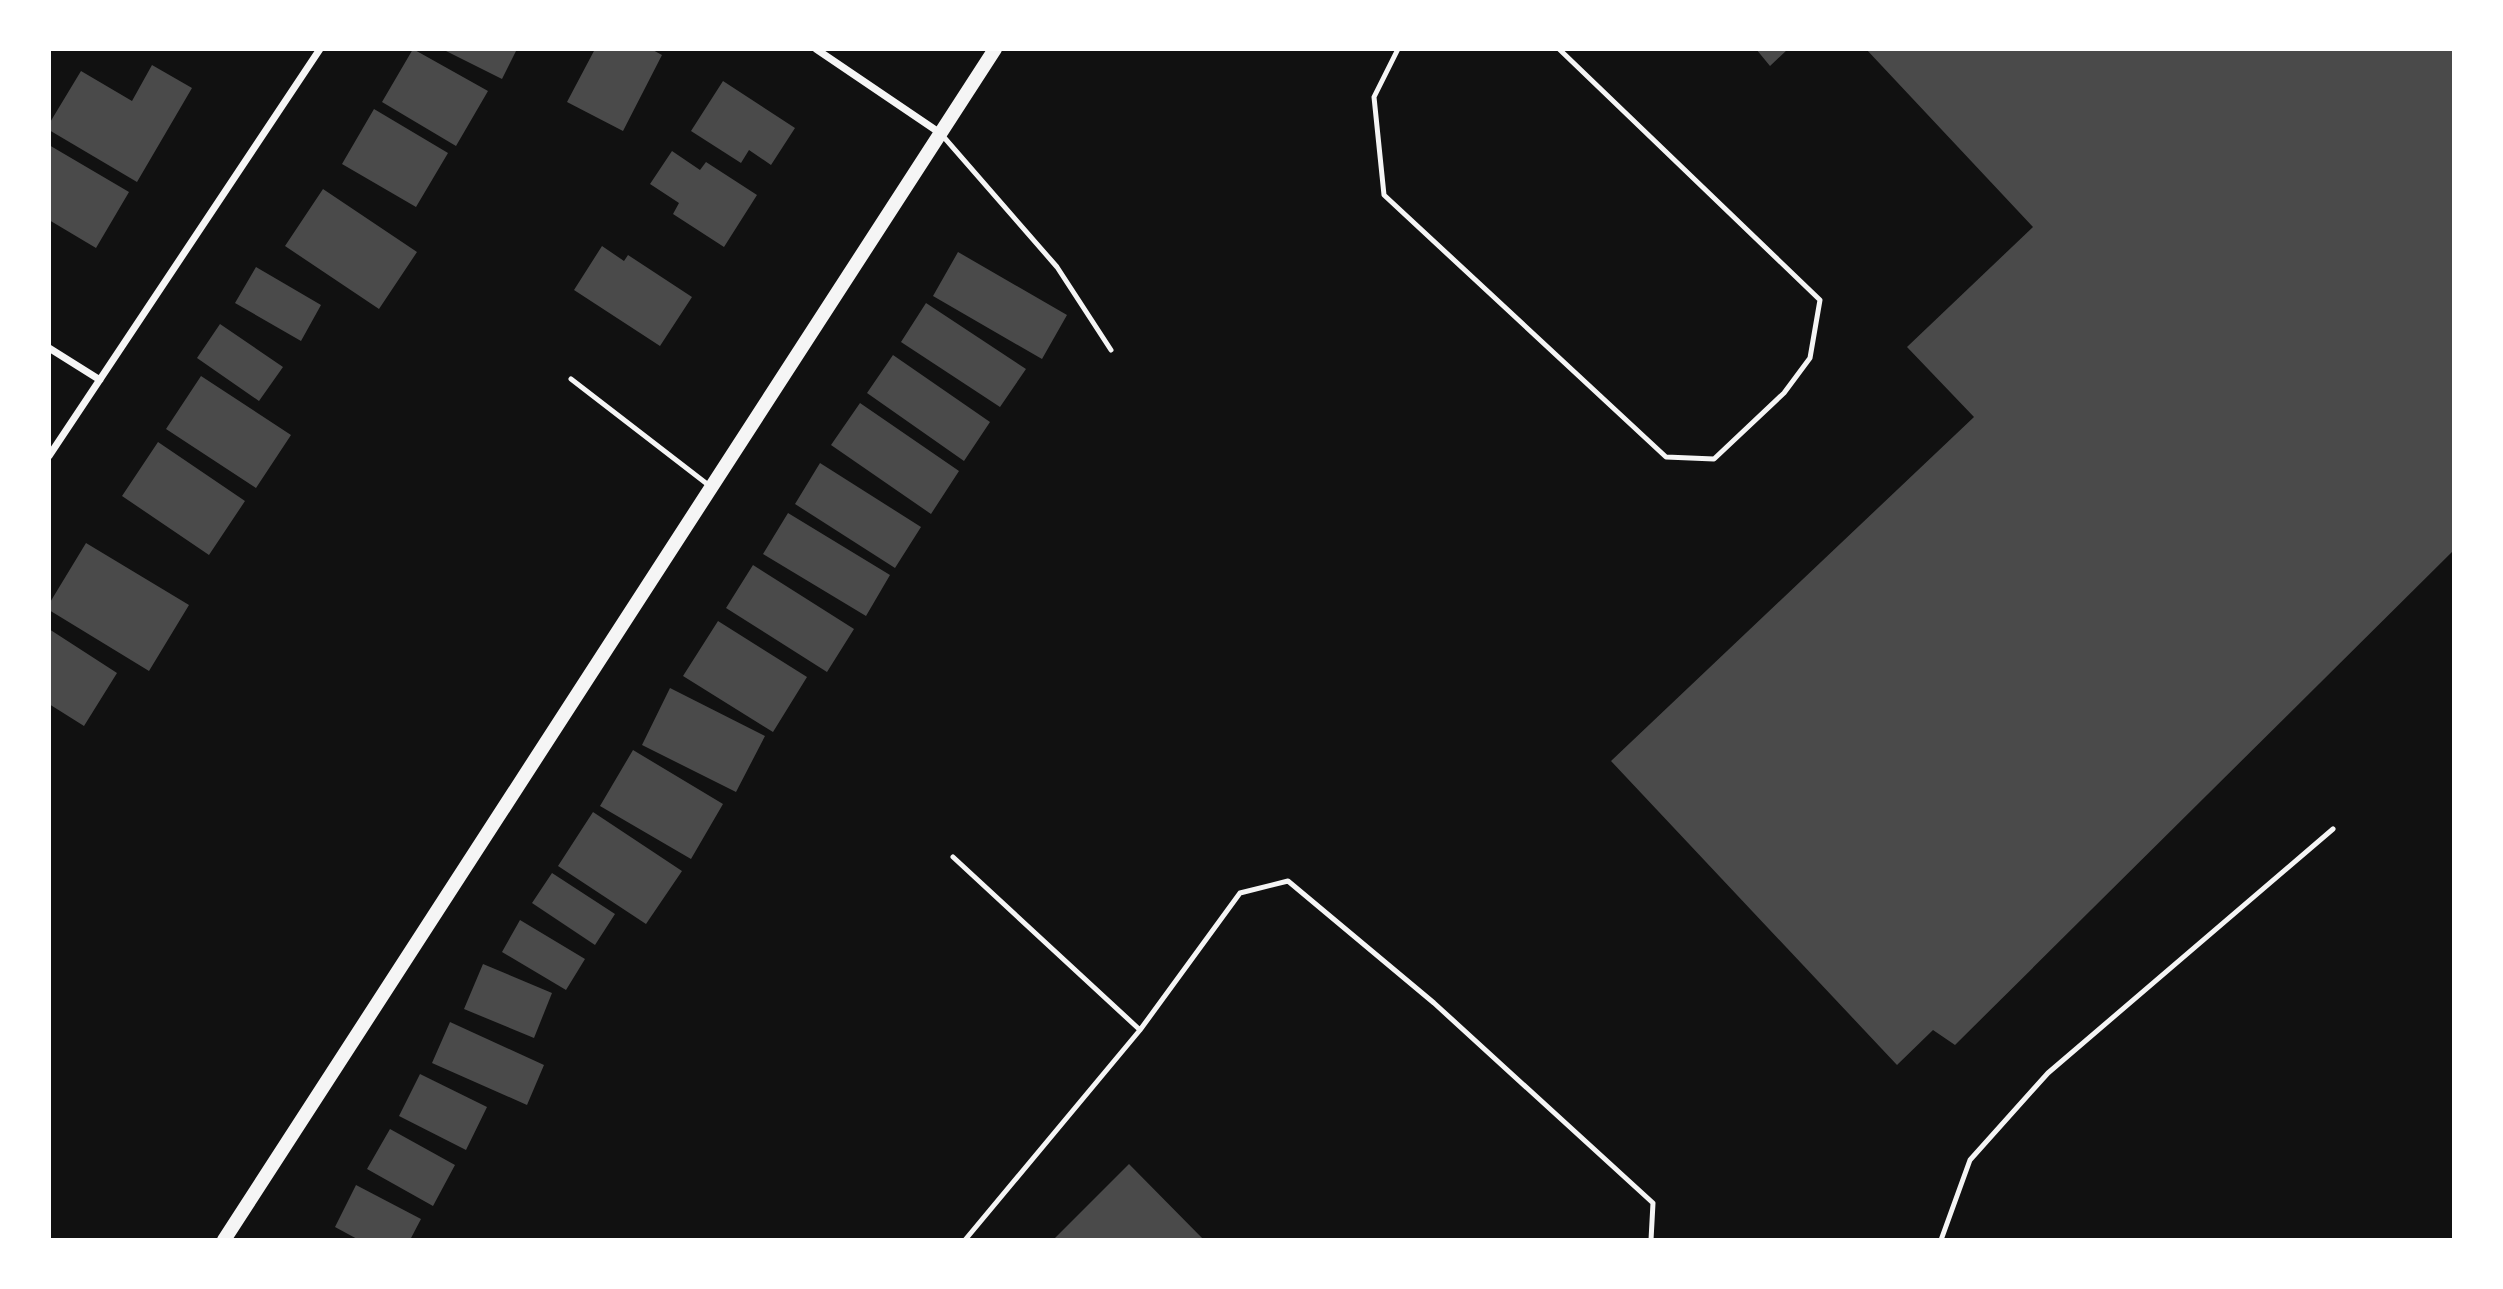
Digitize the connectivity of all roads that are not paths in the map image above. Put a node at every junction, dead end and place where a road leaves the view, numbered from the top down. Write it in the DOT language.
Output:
graph roads {
  1 [pos="320,49"];
  2 [pos="816,49"];
  3 [pos="995,49"];
  4 [pos="1398,49"];
  5 [pos="1559,49"];
  6 [pos="940,134"];
  7 [pos="49,348"];
  8 [pos="1111,349"];
  9 [pos="571,379"];
  10 [pos="100,380"];
  11 [pos="49,456"];
  12 [pos="711,487"];
  13 [pos="2333,829"];
  14 [pos="953,857"];
  15 [pos="1140,1030"];
  16 [pos="224,1240"];
  17 [pos="965,1240"];
  18 [pos="1651,1240"];
  19 [pos="1941,1240"];
  1 -- 10 [label="street"];
  2 -- 6 [label="street"];
  3 -- 6 [label="main road"];
  4 -- 5 [label="lane"];
  6 -- 8 [label="lane"];
  6 -- 12 [label="main road"];
  7 -- 10 [label="street"];
  9 -- 12 [label="lane"];
  10 -- 11 [label="street"];
  12 -- 16 [label="main road"];
  13 -- 19 [label="lane"];
  14 -- 15 [label="lane"];
  15 -- 17 [label="lane"];
  15 -- 18 [label="lane"];
}
